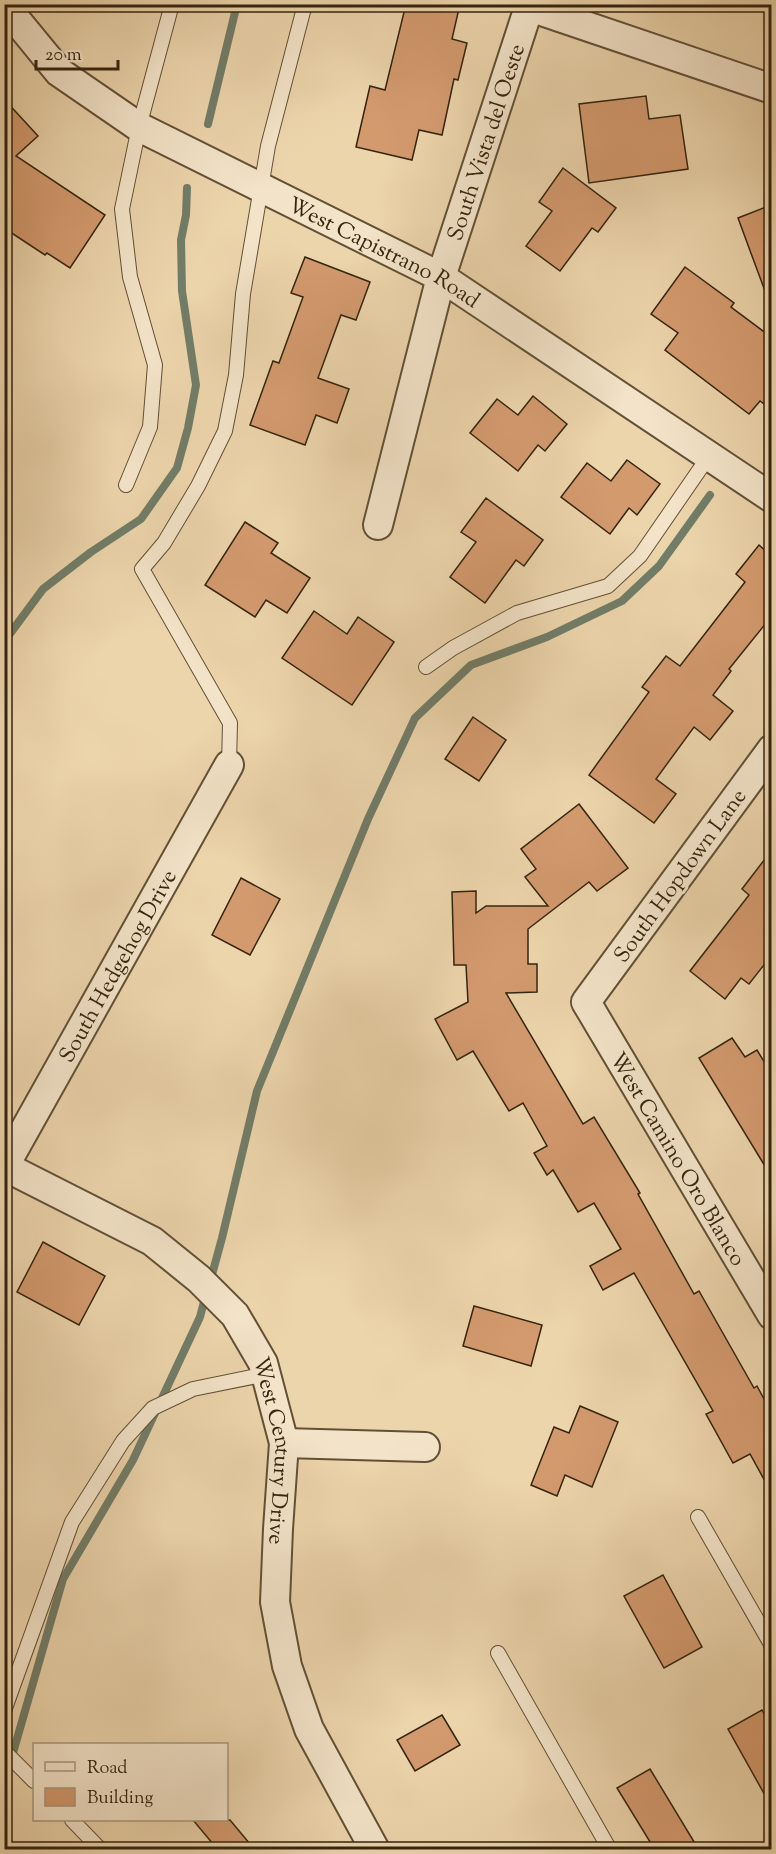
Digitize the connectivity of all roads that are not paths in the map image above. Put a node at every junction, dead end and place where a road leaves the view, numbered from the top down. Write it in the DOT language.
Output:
graph roads {
  1 [pos="172,4"];
  2 [pos="305,4"];
  3 [pos="4,5"];
  4 [pos="530,6"];
  5 [pos="771,90"];
  6 [pos="139,127"];
  7 [pos="261,186"];
  8 [pos="441,277"];
  9 [pos="709,456"];
  10 [pos="126,485"];
  11 [pos="771,498"];
  12 [pos="378,525"];
  13 [pos="426,667"];
  14 [pos="771,749"];
  15 [pos="229,765"];
  16 [pos="586,1002"];
  17 [pos="5,1166"];
  18 [pos="771,1315"];
  19 [pos="267,1374"];
  20 [pos="284,1443"];
  21 [pos="425,1447"];
  22 [pos="698,1517"];
  23 [pos="771,1646"];
  24 [pos="498,1653"];
  25 [pos="4,1711"];
  26 [pos="4,1751"];
  27 [pos="33,1780"];
  28 [pos="73,1821"];
  29 [pos="101,1850"];
  30 [pos="375,1850"];
  31 [pos="610,1850"];
  1 -- 6 [label="lane"];
  2 -- 7 [label="lane"];
  3 -- 6 [label="street, West Capistrano Road"];
  4 -- 5 [label="street"];
  4 -- 8 [label="street, South Vista del Oeste"];
  6 -- 7 [label="street, West Capistrano Road"];
  6 -- 10 [label="lane"];
  7 -- 8 [label="street, West Capistrano Road"];
  7 -- 15 [label="lane"];
  8 -- 9 [label="street, West Capistrano Road"];
  8 -- 12 [label="street, South Vista del Oeste"];
  9 -- 11 [label="street, West Capistrano Road"];
  9 -- 13 [label="lane"];
  14 -- 16 [label="street, South Hopdown Lane"];
  15 -- 17 [label="street, South Hedgehog Drive"];
  16 -- 18 [label="street, West Camino Oro Blanco"];
  17 -- 19 [label="street, West Century Drive"];
  19 -- 20 [label="street, West Century Drive"];
  19 -- 25 [label="lane"];
  20 -- 21 [label="street"];
  20 -- 30 [label="street, West Century Drive"];
  22 -- 23 [label="lane"];
  24 -- 31 [label="lane"];
  26 -- 27 [label="lane"];
  28 -- 29 [label="lane"];
}
